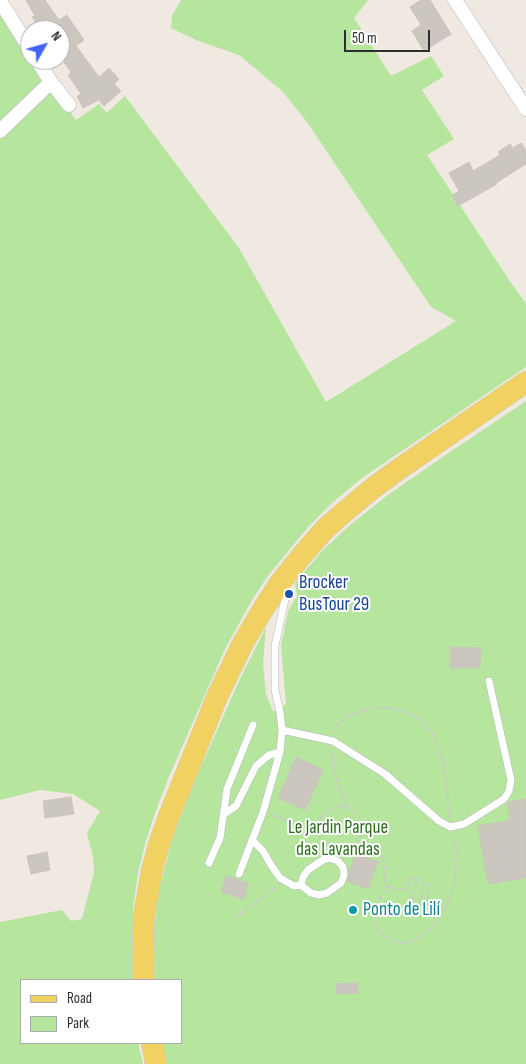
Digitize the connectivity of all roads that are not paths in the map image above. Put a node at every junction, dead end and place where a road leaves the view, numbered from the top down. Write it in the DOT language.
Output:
graph roads {
  1 [pos="0,0"];
  2 [pos="455,0"];
  3 [pos="20,33"];
  4 [pos="43,70"];
  5 [pos="51,82"];
  6 [pos="69,105"];
  7 [pos="526,109"];
  8 [pos="0,131"];
  9 [pos="526,382"];
  10 [pos="280,583"];
  11 [pos="489,681"];
  12 [pos="253,725"];
  13 [pos="282,730"];
  14 [pos="280,752"];
  15 [pos="224,814"];
  16 [pos="252,840"];
  17 [pos="209,863"];
  18 [pos="240,874"];
  19 [pos="301,885"];
  20 [pos="144,979"];
  21 [pos="152,1044"];
  22 [pos="156,1064"];
  1 -- 3 [label="street"];
  2 -- 7 [label="street"];
  4 -- 5 [label="street"];
  5 -- 6 [label="street"];
  5 -- 8 [label="street"];
  9 -- 10 [label="main road"];
  10 -- 13 [label="lane"];
  10 -- 20 [label="main road"];
  11 -- 13 [label="lane"];
  12 -- 15 [label="lane"];
  13 -- 14 [label="lane"];
  14 -- 15 [label="lane"];
  14 -- 16 [label="lane"];
  15 -- 17 [label="lane"];
  16 -- 18 [label="lane"];
  16 -- 19 [label="lane"];
  19 -- 19 [label="lane"];
  21 -- 22 [label="main road"];
}
